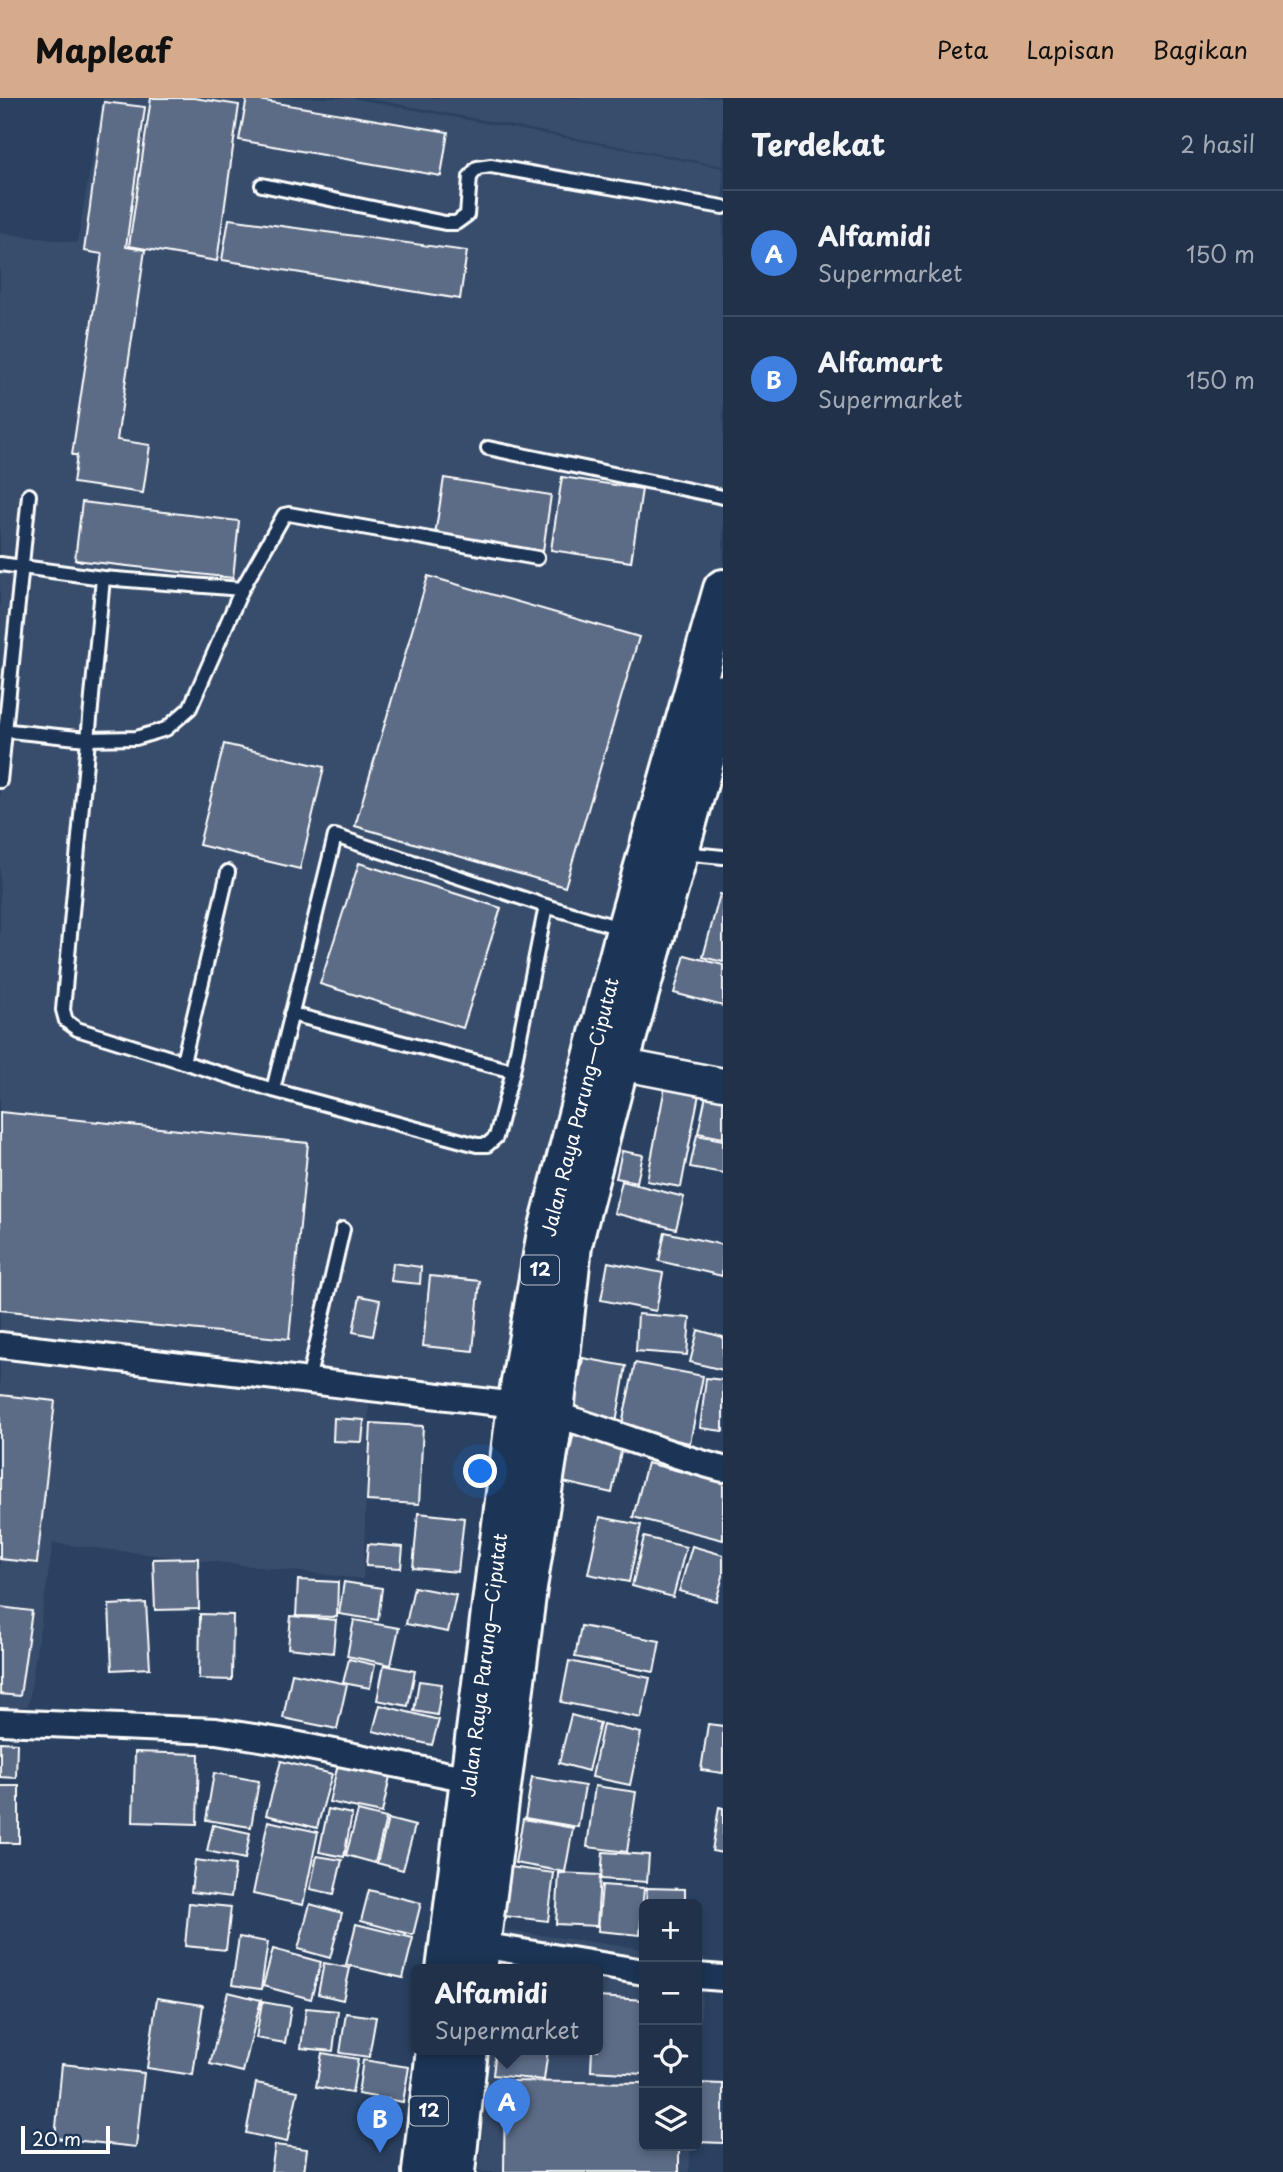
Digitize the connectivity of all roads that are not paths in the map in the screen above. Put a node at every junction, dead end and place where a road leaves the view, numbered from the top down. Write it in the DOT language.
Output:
graph roads {
  1 [pos="262,185"];
  2 [pos="723,207"];
  3 [pos="488,448"];
  4 [pos="29,495"];
  5 [pos="723,498"];
  6 [pos="537,558"];
  7 [pos="0,564"];
  8 [pos="21,567"];
  9 [pos="103,578"];
  10 [pos="723,589"];
  11 [pos="242,590"];
  12 [pos="723,694"];
  13 [pos="3,730"];
  14 [pos="87,739"];
  15 [pos="0,781"];
  16 [pos="679,853"];
  17 [pos="723,857"];
  18 [pos="228,872"];
  19 [pos="546,906"];
  20 [pos="626,930"];
  21 [pos="291,1014"];
  22 [pos="183,1062"];
  23 [pos="619,1064"];
  24 [pos="513,1071"];
  25 [pos="723,1084"];
  26 [pos="273,1090"];
  27 [pos="343,1229"];
  28 [pos="0,1345"];
  29 [pos="308,1381"];
  30 [pos="517,1405"];
  31 [pos="554,1413"];
  32 [pos="723,1469"];
  33 [pos="0,1722"];
  34 [pos="469,1779"];
  35 [pos="479,1957"];
  36 [pos="447,1964"];
  37 [pos="556,1964"];
  38 [pos="603,1968"];
  39 [pos="639,1972"];
  40 [pos="702,1976"];
  41 [pos="723,1978"];
  42 [pos="435,2055"];
  43 [pos="467,2055"];
  44 [pos="422,2172"];
  45 [pos="455,2172"];
  1 -- 2 [label="lane"];
  3 -- 5 [label="lane"];
  4 -- 8 [label="lane"];
  6 -- 11 [label="lane"];
  7 -- 8 [label="lane"];
  8 -- 9 [label="lane"];
  8 -- 13 [label="lane"];
  9 -- 11 [label="lane"];
  9 -- 14 [label="lane"];
  10 -- 20 [label="highway, Jalan Raya Parung—Ciputat / 12"];
  11 -- 14 [label="lane"];
  12 -- 16 [label="highway, Jalan Raya Parung—Ciputat / 12"];
  13 -- 14 [label="lane"];
  13 -- 15 [label="lane"];
  14 -- 22 [label="lane"];
  16 -- 17 [label="lane"];
  16 -- 23 [label="highway, Jalan Raya Parung—Ciputat / 12"];
  18 -- 22 [label="lane"];
  19 -- 20 [label="lane"];
  19 -- 21 [label="lane"];
  19 -- 24 [label="lane"];
  20 -- 30 [label="highway, Jalan Raya Parung—Ciputat / 12"];
  21 -- 24 [label="lane"];
  21 -- 26 [label="lane"];
  22 -- 26 [label="lane"];
  23 -- 25 [label="street"];
  23 -- 31 [label="highway, Jalan Raya Parung—Ciputat / 12"];
  24 -- 26 [label="lane"];
  27 -- 29 [label="lane"];
  28 -- 29 [label="street"];
  29 -- 30 [label="street"];
  30 -- 31 [label="street"];
  30 -- 34 [label="highway, Jalan Raya Parung—Ciputat / 12"];
  31 -- 32 [label="street"];
  31 -- 35 [label="highway, Jalan Raya Parung—Ciputat / 12"];
  33 -- 34 [label="street"];
  34 -- 36 [label="highway, Jalan Raya Parung—Ciputat / 12"];
  35 -- 37 [label="street"];
  38 -- 39 [label="street"];
  40 -- 41 [label="street"];
  42 -- 44 [label="highway, 12"];
  43 -- 45 [label="highway, 12"];
}
